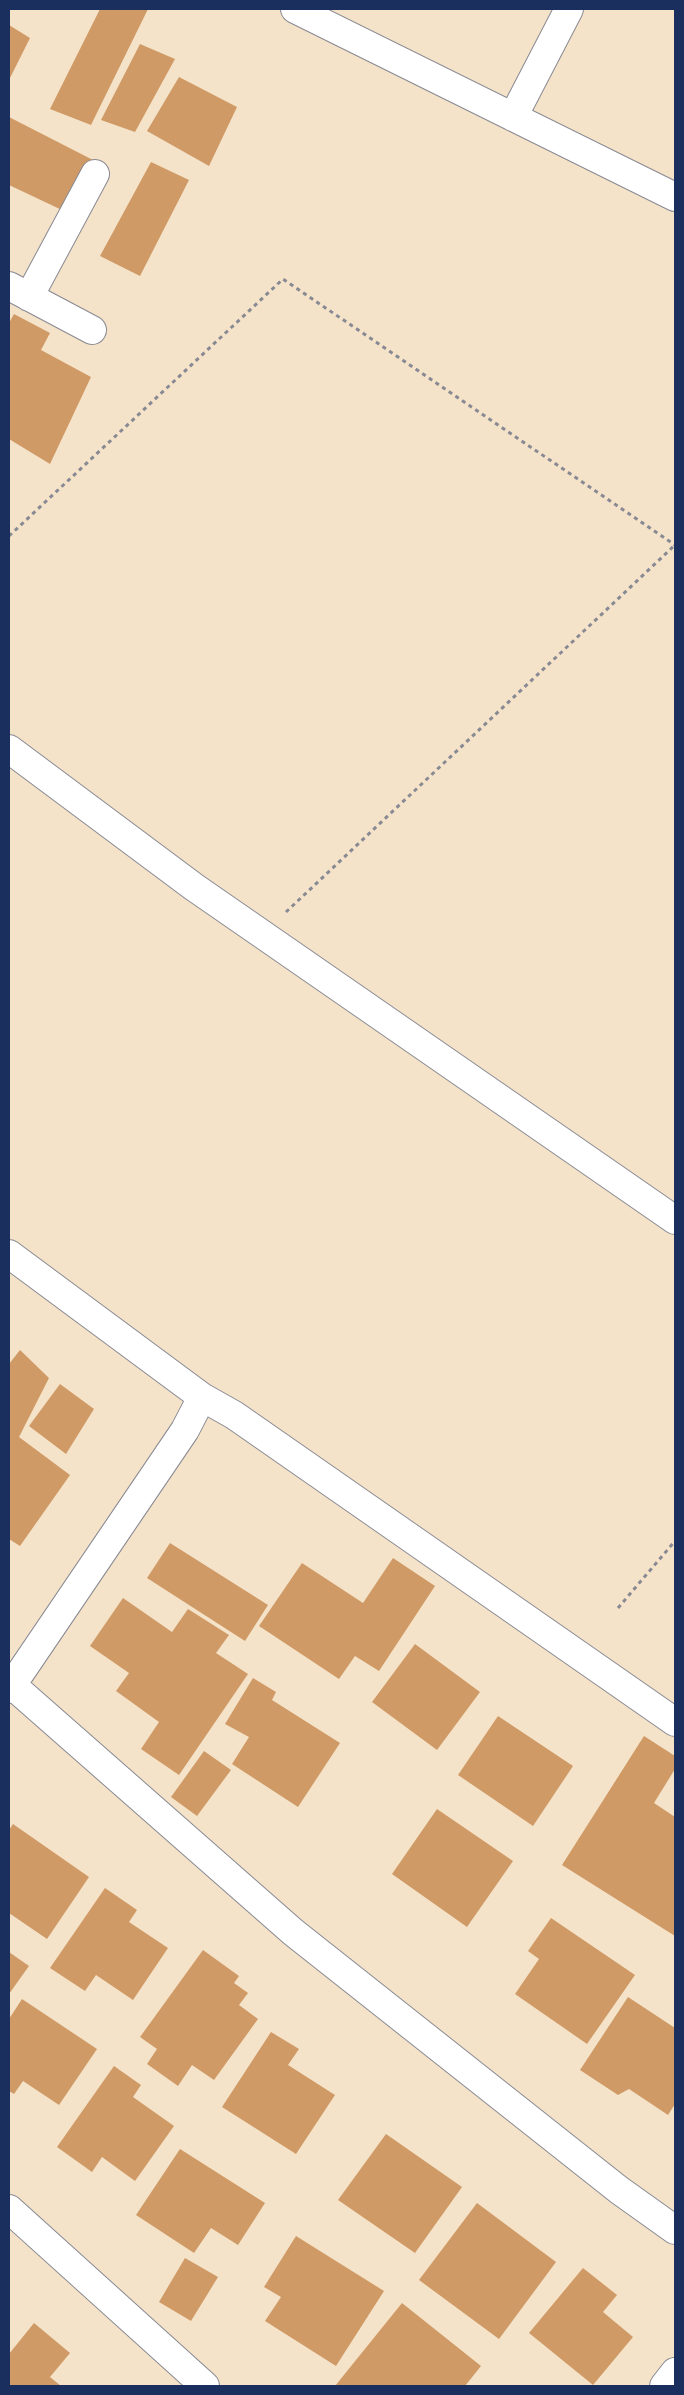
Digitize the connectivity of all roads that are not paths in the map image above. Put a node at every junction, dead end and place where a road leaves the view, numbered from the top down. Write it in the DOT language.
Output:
graph roads {
  1 [pos="295,9"];
  2 [pos="569,9"];
  3 [pos="513,117"];
  4 [pos="95,174"];
  5 [pos="675,197"];
  6 [pos="19,292"];
  7 [pos="92,330"];
  8 [pos="9,749"];
  9 [pos="675,1220"];
  10 [pos="9,1254"];
  11 [pos="202,1398"];
  12 [pos="10,1685"];
  13 [pos="675,1722"];
  14 [pos="9,2209"];
  15 [pos="675,2230"];
  16 [pos="675,2372"];
  17 [pos="205,2386"];
  18 [pos="664,2386"];
  1 -- 3 [label="street"];
  2 -- 3 [label="street"];
  3 -- 5 [label="street"];
  4 -- 6 [label="street"];
  6 -- 7 [label="street"];
  8 -- 9 [label="street"];
  10 -- 11 [label="street"];
  11 -- 12 [label="street"];
  11 -- 13 [label="street"];
  12 -- 15 [label="street"];
  14 -- 17 [label="street"];
  16 -- 18 [label="street"];
}
